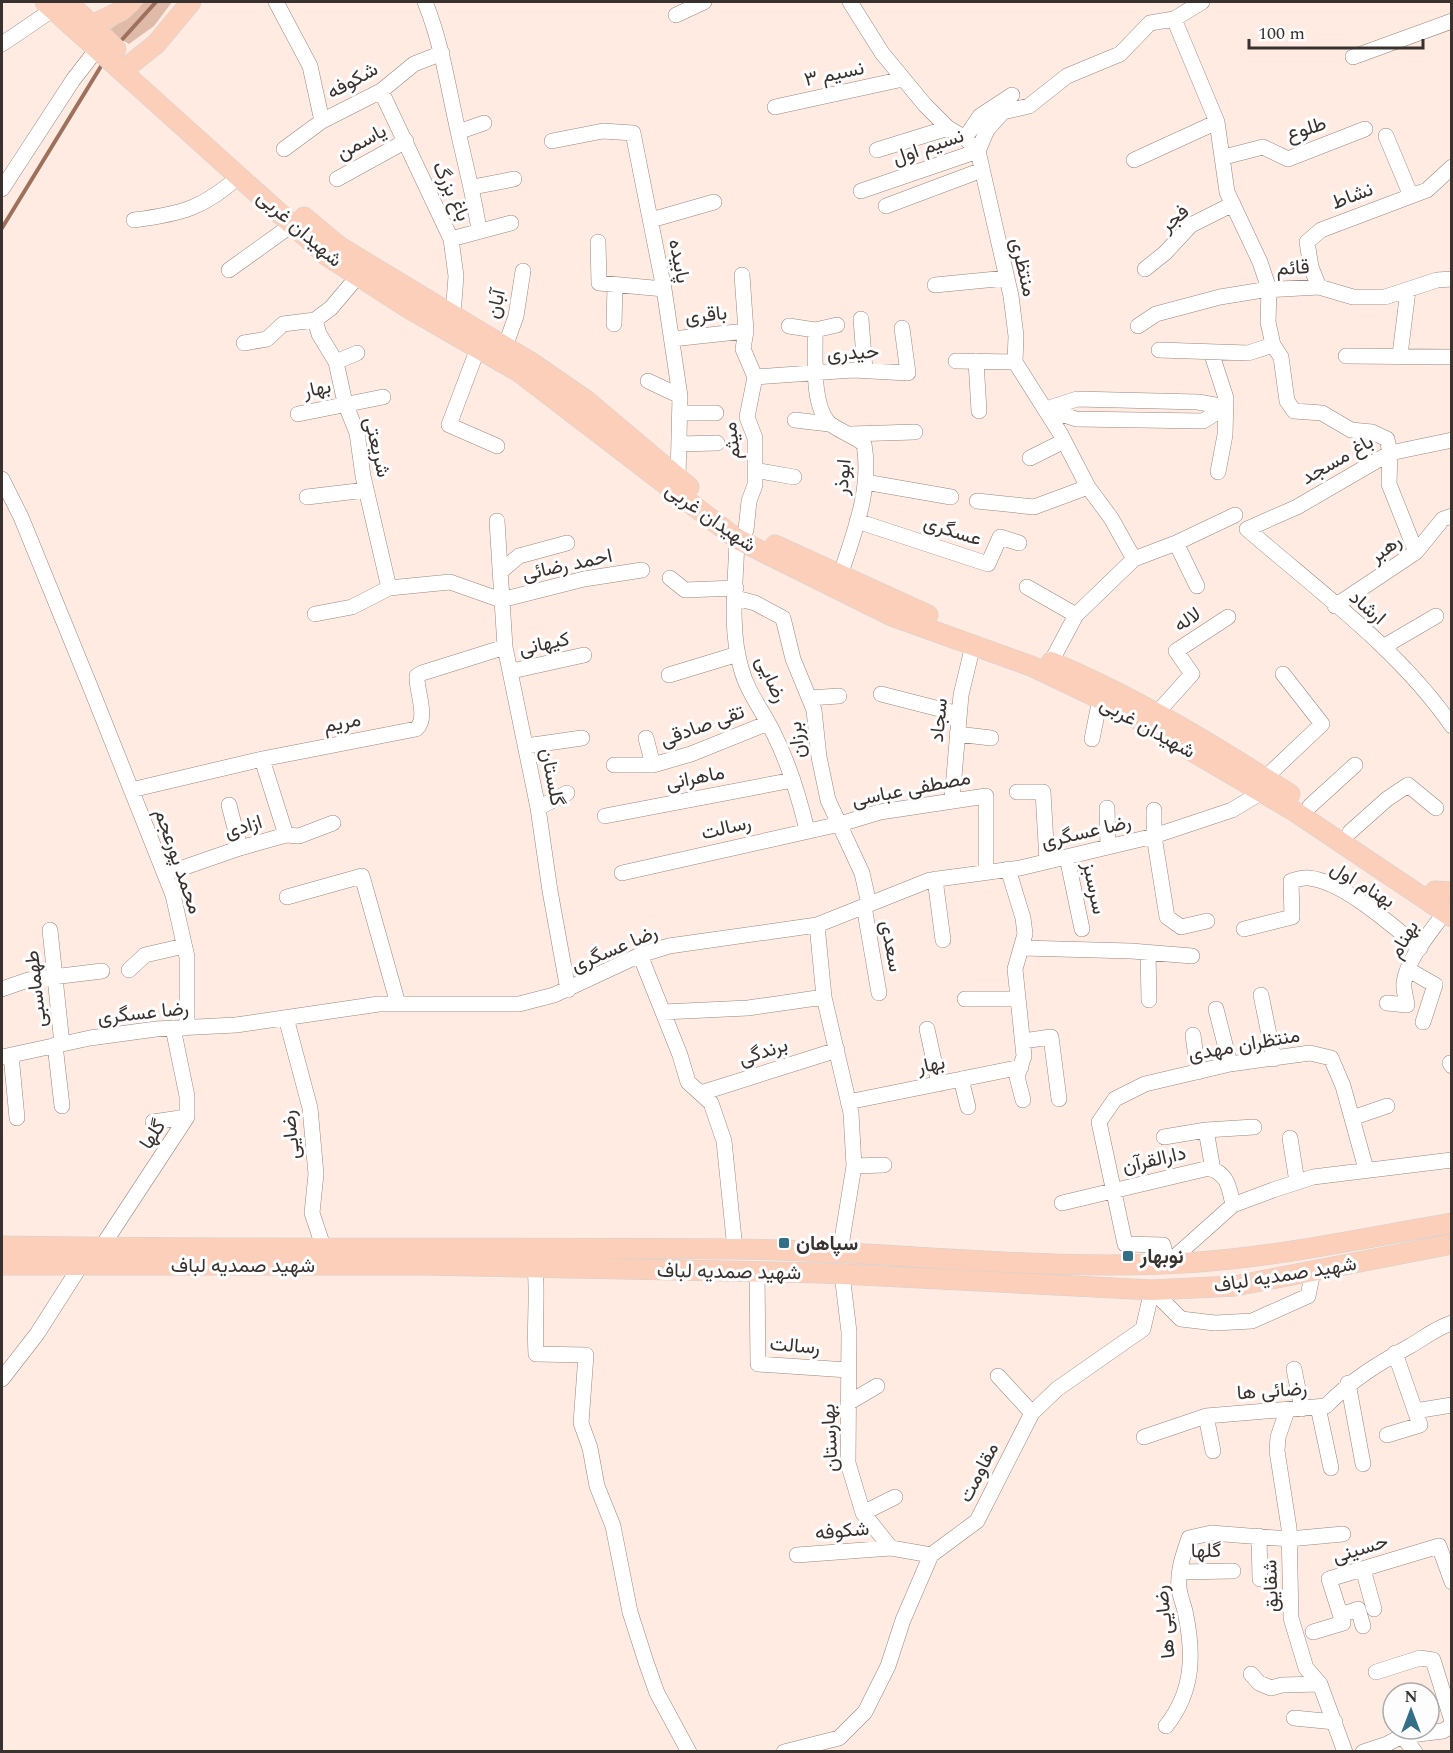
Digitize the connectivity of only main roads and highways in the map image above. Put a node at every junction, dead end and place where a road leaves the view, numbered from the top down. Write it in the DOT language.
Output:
graph roads {
  1 [pos="130,2"];
  2 [pos="191,2"];
  3 [pos="58,4"];
  4 [pos="92,25"];
  5 [pos="126,67"];
  6 [pos="741,535"];
  7 [pos="1177,734"];
  8 [pos="1263,785"];
  9 [pos="1443,891"];
  10 [pos="1449,911"];
  11 [pos="1447,1222"];
  12 [pos="1452,1244"];
  13 [pos="2,1246"];
  14 [pos="1424,1250"];
  15 [pos="1452,1254"];
  16 [pos="389,1257"];
  17 [pos="2,1265"];
  1 -- 4 [label="main road"];
  2 -- 5 [label="main road"];
  3 -- 4 [label="main road, شهیدان غربی"];
  3 -- 5 [label="main road, شهیدان غربی"];
  4 -- 5 [label="main road, شهیدان غربی"];
  5 -- 6 [label="main road, شهیدان غربی"];
  5 -- 6 [label="main road, شهیدان غربی"];
  6 -- 7 [label="main road, شهیدان غربی"];
  6 -- 7 [label="main road, شهیدان غربی"];
  7 -- 8 [label="main road, شهیدان غربی"];
  8 -- 9 [label="main road, شهیدان غربی"];
  8 -- 10 [label="main road, شهیدان غربی"];
  9 -- 10 [label="main road, شهیدان غربی"];
  11 -- 16 [label="main road, شهید صمدیه لباف"];
  12 -- 14 [label="main road, شهید صمدیه لباف"];
  13 -- 16 [label="main road, شهید صمدیه لباف"];
  14 -- 15 [label="main road"];
  14 -- 16 [label="main road, شهید صمدیه لباف"];
  16 -- 17 [label="main road, شهید صمدیه لباف"];
}
